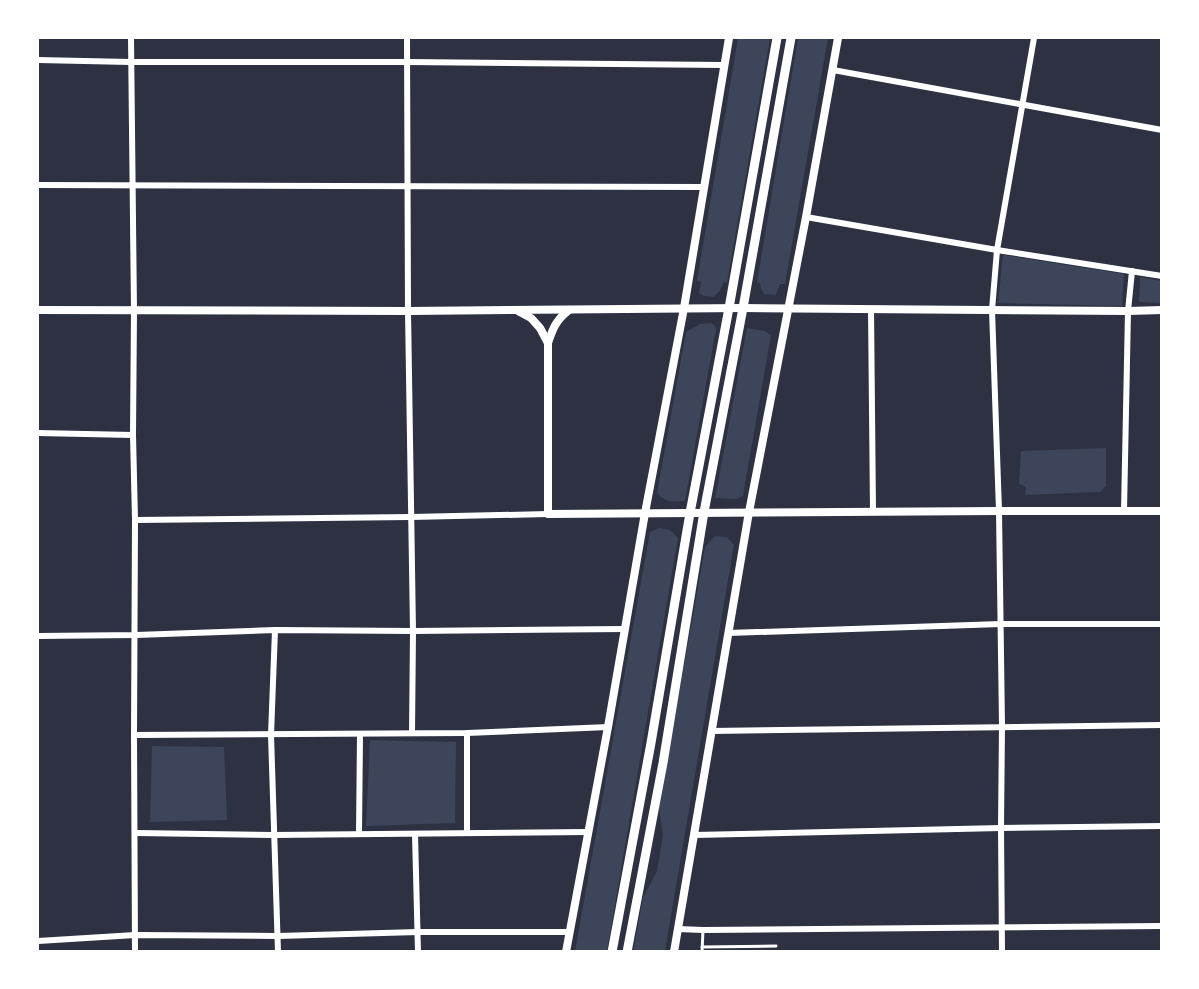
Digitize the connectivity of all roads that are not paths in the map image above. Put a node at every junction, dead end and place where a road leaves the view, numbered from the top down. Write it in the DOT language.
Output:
graph roads {
  1 [pos="130,38"];
  2 [pos="406,38"];
  3 [pos="729,38"];
  4 [pos="777,38"];
  5 [pos="792,38"];
  6 [pos="838,38"];
  7 [pos="1034,38"];
  8 [pos="38,60"];
  9 [pos="130,62"];
  10 [pos="407,62"];
  11 [pos="724,65"];
  12 [pos="832,70"];
  13 [pos="1022,105"];
  14 [pos="1161,130"];
  15 [pos="38,185"];
  16 [pos="132,185"];
  17 [pos="408,185"];
  18 [pos="704,187"];
  19 [pos="806,217"];
  20 [pos="997,250"];
  21 [pos="1132,271"];
  22 [pos="1161,276"];
  23 [pos="684,308"];
  24 [pos="729,308"];
  25 [pos="743,308"];
  26 [pos="789,308"];
  27 [pos="871,309"];
  28 [pos="38,310"];
  29 [pos="569,310"];
  30 [pos="992,310"];
  31 [pos="1161,310"];
  32 [pos="134,311"];
  33 [pos="408,311"];
  34 [pos="516,311"];
  35 [pos="1128,311"];
  36 [pos="548,343"];
  37 [pos="38,434"];
  38 [pos="133,435"];
  39 [pos="873,511"];
  40 [pos="999,511"];
  41 [pos="1124,511"];
  42 [pos="1161,511"];
  43 [pos="704,512"];
  44 [pos="749,512"];
  45 [pos="645,513"];
  46 [pos="690,513"];
  47 [pos="548,514"];
  48 [pos="411,517"];
  49 [pos="135,520"];
  50 [pos="1000,624"];
  51 [pos="1161,624"];
  52 [pos="624,629"];
  53 [pos="275,630"];
  54 [pos="413,631"];
  55 [pos="728,633"];
  56 [pos="136,635"];
  57 [pos="38,636"];
  58 [pos="1161,724"];
  59 [pos="1002,726"];
  60 [pos="608,727"];
  61 [pos="711,731"];
  62 [pos="412,733"];
  63 [pos="466,733"];
  64 [pos="360,734"];
  65 [pos="134,735"];
  66 [pos="271,735"];
  67 [pos="1161,826"];
  68 [pos="1000,828"];
  69 [pos="467,832"];
  70 [pos="588,832"];
  71 [pos="136,833"];
  72 [pos="359,834"];
  73 [pos="414,834"];
  74 [pos="273,835"];
  75 [pos="693,835"];
  76 [pos="1161,926"];
  77 [pos="1002,927"];
  78 [pos="678,929"];
  79 [pos="702,930"];
  80 [pos="418,932"];
  81 [pos="569,932"];
  82 [pos="135,935"];
  83 [pos="278,936"];
  84 [pos="38,941"];
  85 [pos="776,946"];
  86 [pos="702,949"];
  87 [pos="135,951"];
  88 [pos="278,951"];
  89 [pos="418,951"];
  90 [pos="566,951"];
  91 [pos="612,951"];
  92 [pos="627,951"];
  93 [pos="674,951"];
  94 [pos="1002,951"];
  1 -- 9 [label="street"];
  2 -- 10 [label="street"];
  3 -- 11 [label="main road"];
  4 -- 24 [label="main road"];
  5 -- 25 [label="main road"];
  6 -- 12 [label="main road"];
  7 -- 13 [label="street"];
  8 -- 9 [label="street"];
  9 -- 10 [label="street"];
  9 -- 16 [label="street"];
  10 -- 11 [label="street"];
  10 -- 17 [label="street"];
  11 -- 18 [label="main road"];
  12 -- 13 [label="street"];
  12 -- 19 [label="main road"];
  13 -- 14 [label="street"];
  13 -- 20 [label="street"];
  15 -- 16 [label="street"];
  16 -- 17 [label="street"];
  16 -- 32 [label="street"];
  17 -- 18 [label="street"];
  17 -- 33 [label="street"];
  18 -- 23 [label="main road"];
  19 -- 20 [label="street"];
  19 -- 26 [label="main road"];
  20 -- 21 [label="street"];
  20 -- 30 [label="street"];
  21 -- 22 [label="street"];
  21 -- 35 [label="street"];
  23 -- 24 [label="street"];
  23 -- 29 [label="street"];
  23 -- 45 [label="main road"];
  24 -- 25 [label="street"];
  24 -- 46 [label="main road"];
  25 -- 26 [label="street"];
  25 -- 43 [label="main road"];
  26 -- 27 [label="street"];
  26 -- 44 [label="main road"];
  27 -- 30 [label="street"];
  27 -- 39 [label="street"];
  28 -- 32 [label="street"];
  29 -- 34 [label="street"];
  29 -- 36 [label="street"];
  30 -- 35 [label="street"];
  30 -- 40 [label="street"];
  31 -- 35 [label="street"];
  32 -- 33 [label="street"];
  32 -- 38 [label="street"];
  33 -- 34 [label="street"];
  33 -- 48 [label="street"];
  34 -- 36 [label="street"];
  35 -- 41 [label="street"];
  36 -- 47 [label="street"];
  37 -- 38 [label="street"];
  38 -- 49 [label="street"];
  39 -- 40 [label="street"];
  39 -- 44 [label="street"];
  40 -- 41 [label="street"];
  40 -- 50 [label="street"];
  41 -- 42 [label="street"];
  43 -- 44 [label="street"];
  43 -- 46 [label="street"];
  43 -- 92 [label="main road"];
  44 -- 55 [label="main road"];
  45 -- 46 [label="street"];
  45 -- 47 [label="street"];
  45 -- 52 [label="main road"];
  46 -- 91 [label="main road"];
  47 -- 48 [label="street"];
  48 -- 49 [label="street"];
  48 -- 54 [label="street"];
  49 -- 56 [label="street"];
  50 -- 51 [label="street"];
  50 -- 55 [label="street"];
  50 -- 59 [label="street"];
  52 -- 54 [label="street"];
  52 -- 60 [label="main road"];
  53 -- 54 [label="street"];
  53 -- 56 [label="street"];
  53 -- 66 [label="street"];
  54 -- 62 [label="street"];
  55 -- 61 [label="main road"];
  56 -- 57 [label="street"];
  56 -- 65 [label="street"];
  58 -- 59 [label="street"];
  59 -- 61 [label="street"];
  59 -- 68 [label="street"];
  60 -- 63 [label="street"];
  60 -- 70 [label="main road"];
  61 -- 75 [label="main road"];
  62 -- 63 [label="street"];
  62 -- 64 [label="street"];
  63 -- 69 [label="street"];
  64 -- 66 [label="street"];
  64 -- 72 [label="street"];
  65 -- 66 [label="street"];
  65 -- 71 [label="street"];
  66 -- 74 [label="street"];
  67 -- 68 [label="street"];
  68 -- 75 [label="street"];
  68 -- 77 [label="street"];
  69 -- 70 [label="street"];
  69 -- 73 [label="street"];
  70 -- 81 [label="main road"];
  71 -- 74 [label="street"];
  71 -- 82 [label="street"];
  72 -- 73 [label="street"];
  72 -- 74 [label="street"];
  73 -- 80 [label="street"];
  74 -- 83 [label="street"];
  75 -- 78 [label="main road"];
  76 -- 77 [label="street"];
  77 -- 79 [label="street"];
  77 -- 94 [label="street"];
  78 -- 79 [label="street"];
  78 -- 93 [label="main road"];
  79 -- 86 [label="lane"];
  80 -- 81 [label="street"];
  80 -- 83 [label="street"];
  80 -- 89 [label="street"];
  81 -- 90 [label="main road"];
  82 -- 83 [label="street"];
  82 -- 84 [label="street"];
  82 -- 87 [label="street"];
  83 -- 88 [label="street"];
  85 -- 86 [label="lane"];
}
